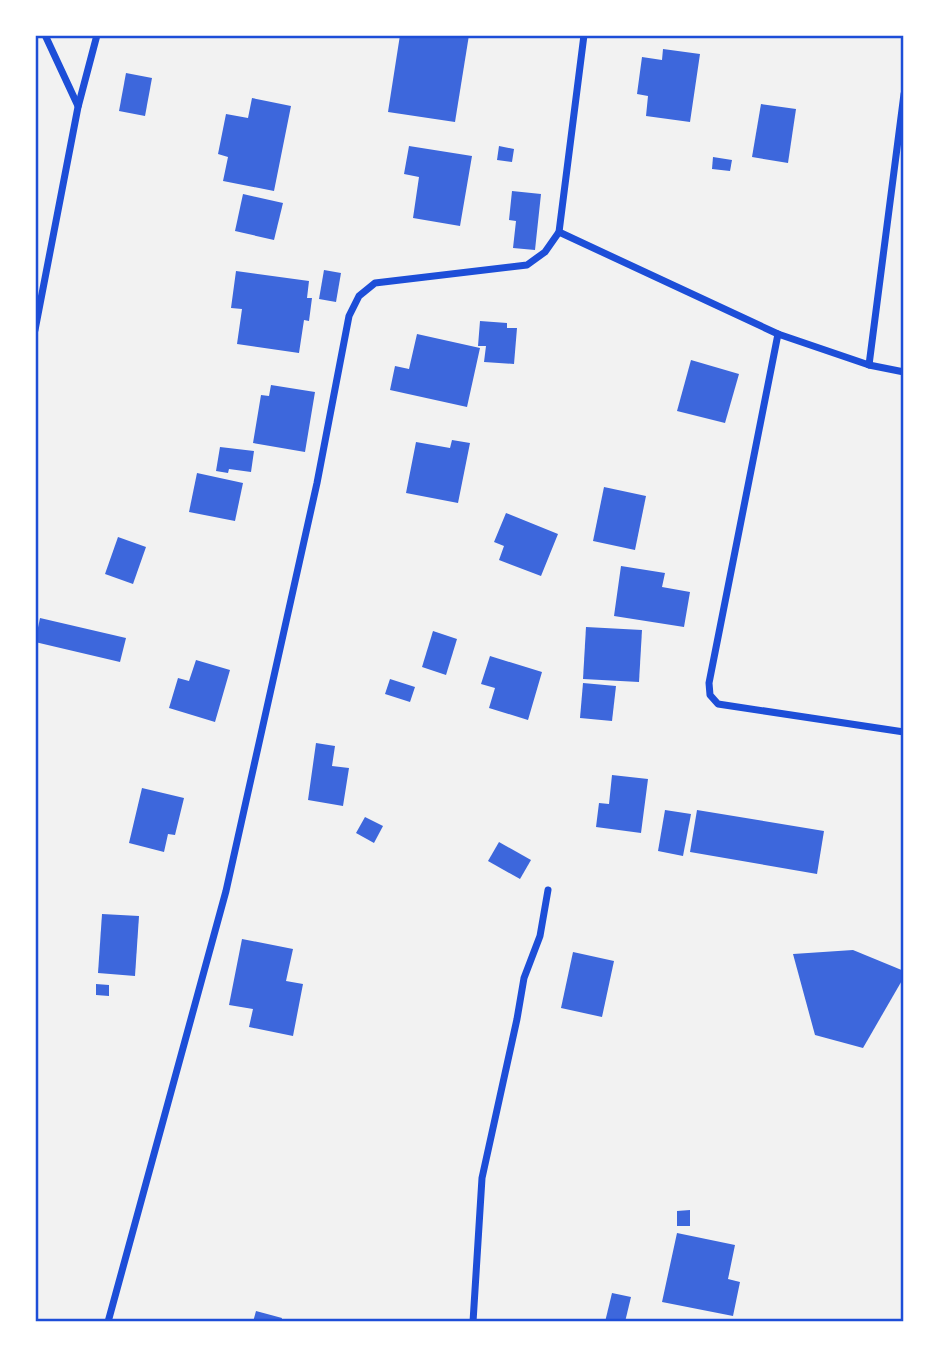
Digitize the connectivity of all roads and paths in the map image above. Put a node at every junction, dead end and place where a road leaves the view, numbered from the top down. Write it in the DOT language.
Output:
graph roads {
  1 [pos="45,35"];
  2 [pos="97,35"];
  3 [pos="584,35"];
  4 [pos="904,94"];
  5 [pos="78,107"];
  6 [pos="559,232"];
  7 [pos="35,330"];
  8 [pos="778,334"];
  9 [pos="869,365"];
  10 [pos="904,372"];
  11 [pos="904,732"];
  12 [pos="548,890"];
  13 [pos="108,1322"];
  14 [pos="473,1322"];
  1 -- 5 [label="street"];
  2 -- 5 [label="street"];
  3 -- 6 [label="street"];
  4 -- 9 [label="street"];
  5 -- 7 [label="street"];
  6 -- 8 [label="street"];
  6 -- 13 [label="street"];
  8 -- 9 [label="street"];
  8 -- 11 [label="street"];
  9 -- 10 [label="street"];
  12 -- 14 [label="street"];
}
